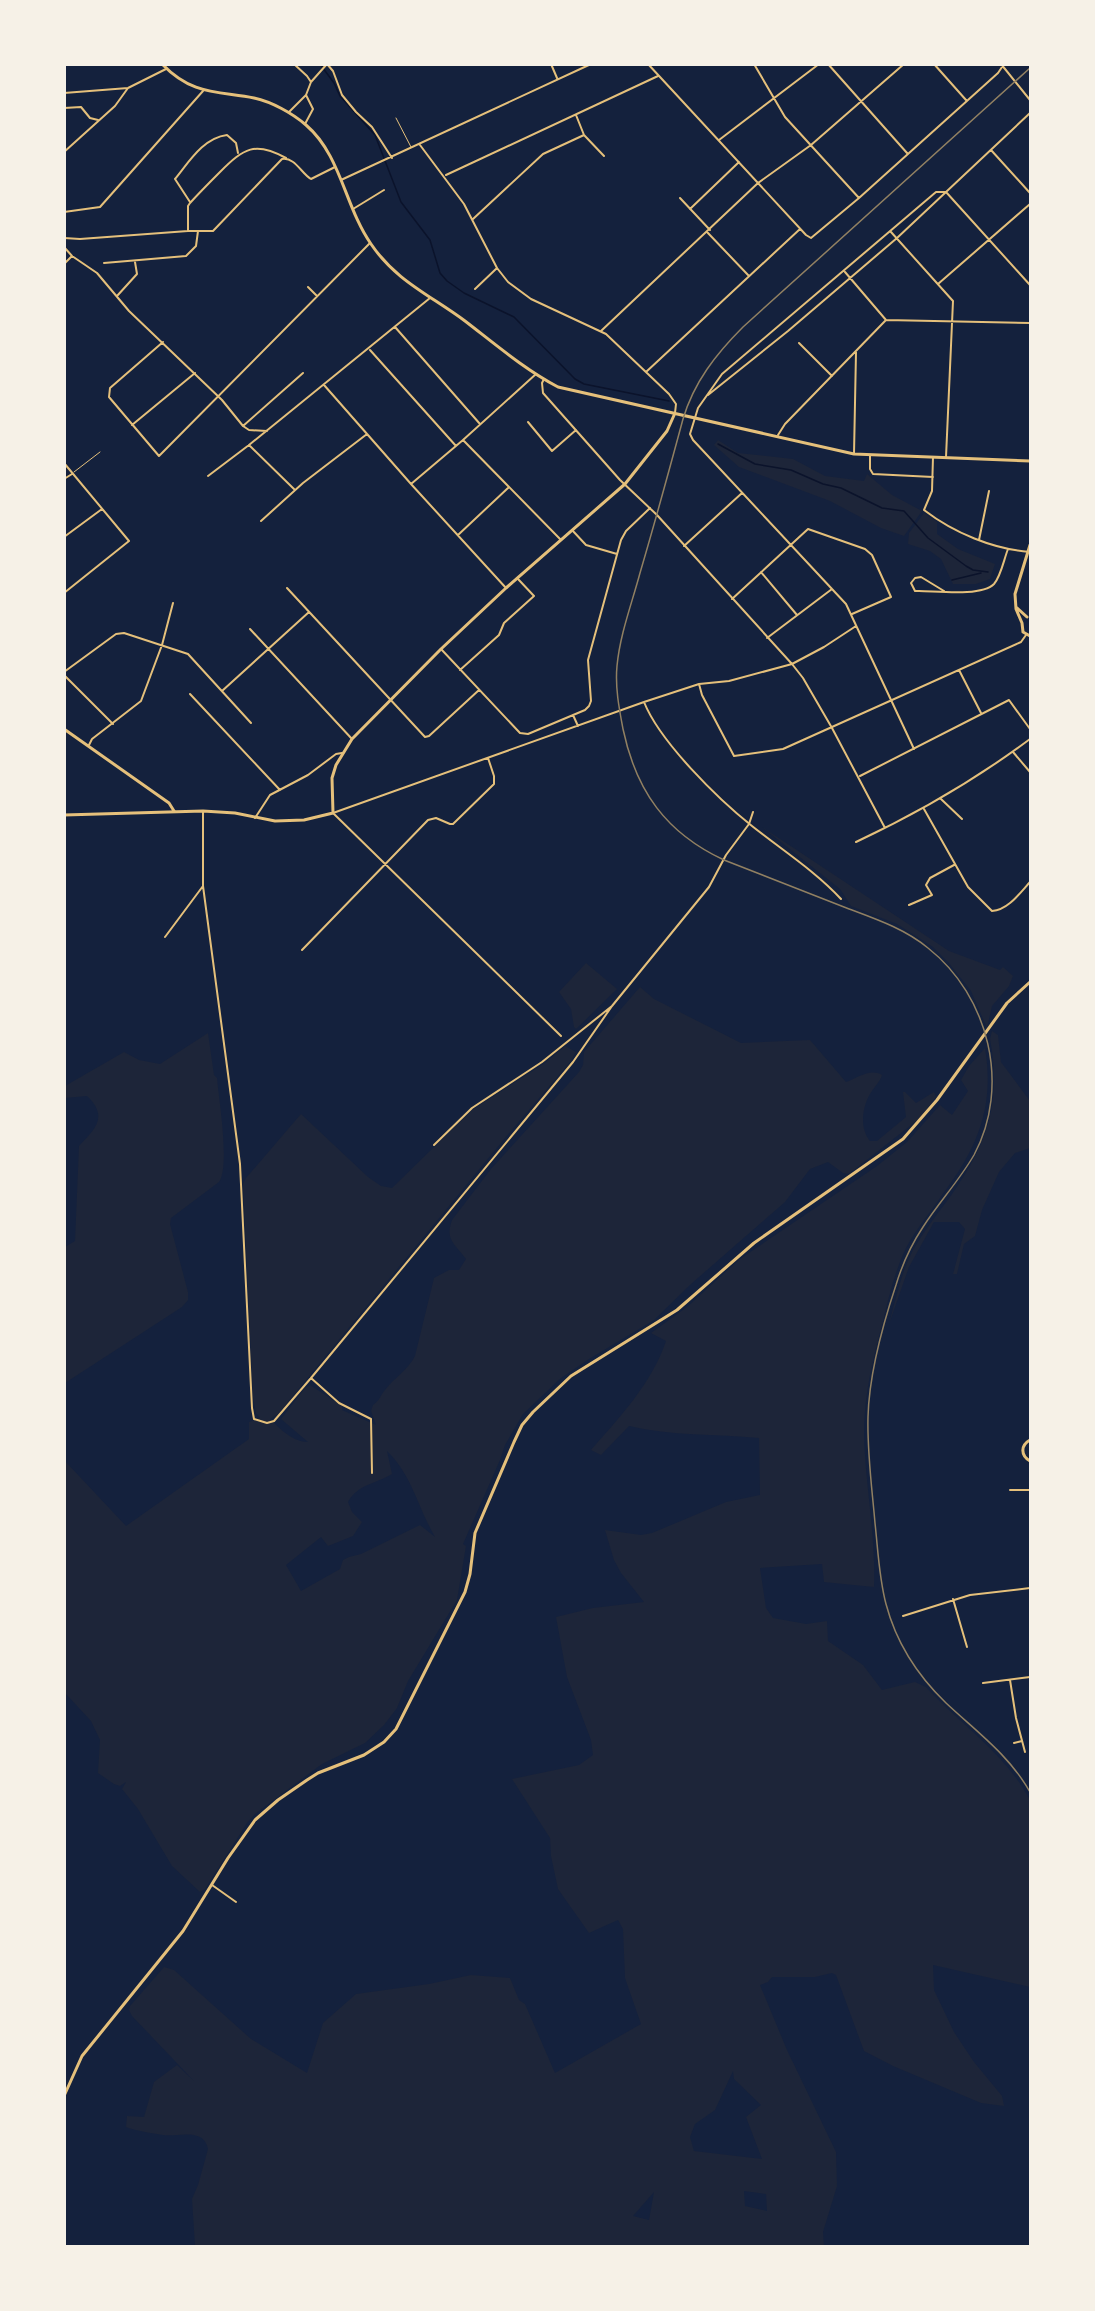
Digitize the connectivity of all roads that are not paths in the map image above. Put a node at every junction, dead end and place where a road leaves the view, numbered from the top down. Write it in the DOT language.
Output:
graph roads {
  1 [pos="162,64"];
  2 [pos="294,64"];
  3 [pos="551,64"];
  4 [pos="591,64"];
  5 [pos="648,64"];
  6 [pos="657,64"];
  7 [pos="754,64"];
  8 [pos="819,64"];
  9 [pos="828,64"];
  10 [pos="904,64"];
  11 [pos="934,64"];
  12 [pos="326,65"];
  13 [pos="1003,65"];
  14 [pos="166,69"];
  15 [pos="653,70"];
  16 [pos="658,76"];
  17 [pos="558,79"];
  18 [pos="311,82"];
  19 [pos="128,88"];
  20 [pos="203,91"];
  21 [pos="64,93"];
  22 [pos="306,94"];
  23 [pos="774,98"];
  24 [pos="966,100"];
  25 [pos="1030,100"];
  26 [pos="861,103"];
  27 [pos="64,108"];
  28 [pos="289,112"];
  29 [pos="1030,113"];
  30 [pos="576,115"];
  31 [pos="396,118"];
  32 [pos="99,120"];
  33 [pos="305,124"];
  34 [pos="584,135"];
  35 [pos="719,140"];
  36 [pos="420,145"];
  37 [pos="810,145"];
  38 [pos="412,148"];
  39 [pos="991,150"];
  40 [pos="64,152"];
  41 [pos="238,153"];
  42 [pos="907,153"];
  43 [pos="604,156"];
  44 [pos="286,158"];
  45 [pos="392,158"];
  46 [pos="739,162"];
  47 [pos="335,167"];
  48 [pos="445,176"];
  49 [pos="340,180"];
  50 [pos="758,183"];
  51 [pos="384,190"];
  52 [pos="946,192"];
  53 [pos="1030,193"];
  54 [pos="680,198"];
  55 [pos="859,198"];
  56 [pos="190,202"];
  57 [pos="1030,204"];
  58 [pos="690,209"];
  59 [pos="352,210"];
  60 [pos="64,212"];
  61 [pos="472,220"];
  62 [pos="800,229"];
  63 [pos="188,231"];
  64 [pos="198,231"];
  65 [pos="708,231"];
  66 [pos="891,232"];
  67 [pos="64,238"];
  68 [pos="897,238"];
  69 [pos="989,239"];
  70 [pos="370,243"];
  71 [pos="64,247"];
  72 [pos="72,256"];
  73 [pos="135,261"];
  74 [pos="105,263"];
  75 [pos="64,264"];
  76 [pos="496,268"];
  77 [pos="844,272"];
  78 [pos="749,276"];
  79 [pos="850,278"];
  80 [pos="938,284"];
  81 [pos="1030,285"];
  82 [pos="308,287"];
  83 [pos="475,288"];
  84 [pos="117,296"];
  85 [pos="317,296"];
  86 [pos="430,298"];
  87 [pos="886,320"];
  88 [pos="952,322"];
  89 [pos="1030,323"];
  90 [pos="395,327"];
  91 [pos="601,331"];
  92 [pos="163,342"];
  93 [pos="799,343"];
  94 [pos="369,349"];
  95 [pos="856,352"];
  96 [pos="195,373"];
  97 [pos="303,373"];
  98 [pos="646,373"];
  99 [pos="536,374"];
  100 [pos="832,375"];
  101 [pos="544,380"];
  102 [pos="324,385"];
  103 [pos="218,396"];
  104 [pos="706,397"];
  105 [pos="675,413"];
  106 [pos="695,417"];
  107 [pos="528,422"];
  108 [pos="480,424"];
  109 [pos="132,425"];
  110 [pos="243,426"];
  111 [pos="267,430"];
  112 [pos="576,430"];
  113 [pos="367,434"];
  114 [pos="778,435"];
  115 [pos="463,440"];
  116 [pos="249,445"];
  117 [pos="456,446"];
  118 [pos="100,452"];
  119 [pos="854,454"];
  120 [pos="870,455"];
  121 [pos="933,456"];
  122 [pos="946,457"];
  123 [pos="1030,461"];
  124 [pos="64,463"];
  125 [pos="73,473"];
  126 [pos="208,476"];
  127 [pos="933,477"];
  128 [pos="64,479"];
  129 [pos="411,484"];
  130 [pos="625,484"];
  131 [pos="509,487"];
  132 [pos="295,490"];
  133 [pos="989,491"];
  134 [pos="742,493"];
  135 [pos="650,508"];
  136 [pos="102,509"];
  137 [pos="261,521"];
  138 [pos="572,530"];
  139 [pos="458,535"];
  140 [pos="64,537"];
  141 [pos="561,540"];
  142 [pos="979,540"];
  143 [pos="790,544"];
  144 [pos="1030,545"];
  145 [pos="684,546"];
  146 [pos="1008,549"];
  147 [pos="1029,552"];
  148 [pos="617,554"];
  149 [pos="761,572"];
  150 [pos="518,578"];
  151 [pos="287,588"];
  152 [pos="506,588"];
  153 [pos="832,589"];
  154 [pos="944,591"];
  155 [pos="64,593"];
  156 [pos="732,599"];
  157 [pos="173,603"];
  158 [pos="1015,603"];
  159 [pos="309,612"];
  160 [pos="852,614"];
  161 [pos="797,615"];
  162 [pos="1029,617"];
  163 [pos="1022,623"];
  164 [pos="856,626"];
  165 [pos="250,629"];
  166 [pos="1028,636"];
  167 [pos="767,638"];
  168 [pos="162,645"];
  169 [pos="441,649"];
  170 [pos="269,650"];
  171 [pos="792,664"];
  172 [pos="460,670"];
  173 [pos="959,670"];
  174 [pos="64,674"];
  175 [pos="699,684"];
  176 [pos="478,690"];
  177 [pos="222,691"];
  178 [pos="190,694"];
  179 [pos="390,700"];
  180 [pos="892,701"];
  181 [pos="644,702"];
  182 [pos="981,714"];
  183 [pos="573,715"];
  184 [pos="252,723"];
  185 [pos="113,724"];
  186 [pos="578,726"];
  187 [pos="832,728"];
  188 [pos="64,729"];
  189 [pos="1030,729"];
  190 [pos="352,739"];
  191 [pos="1030,739"];
  192 [pos="89,745"];
  193 [pos="914,749"];
  194 [pos="1013,752"];
  195 [pos="342,753"];
  196 [pos="488,758"];
  197 [pos="1030,772"];
  198 [pos="859,777"];
  199 [pos="280,790"];
  200 [pos="941,799"];
  201 [pos="924,809"];
  202 [pos="174,811"];
  203 [pos="203,811"];
  204 [pos="753,812"];
  205 [pos="333,813"];
  206 [pos="64,815"];
  207 [pos="255,818"];
  208 [pos="962,819"];
  209 [pos="749,824"];
  210 [pos="885,828"];
  211 [pos="856,842"];
  212 [pos="386,864"];
  213 [pos="954,865"];
  214 [pos="1030,882"];
  215 [pos="203,885"];
  216 [pos="841,899"];
  217 [pos="909,905"];
  218 [pos="165,937"];
  219 [pos="302,950"];
  220 [pos="1030,982"];
  221 [pos="612,1006"];
  222 [pos="561,1036"];
  223 [pos="434,1144"];
  224 [pos="311,1378"];
  225 [pos="1030,1440"];
  226 [pos="1030,1461"];
  227 [pos="372,1473"];
  228 [pos="1011,1490"];
  229 [pos="1030,1490"];
  230 [pos="1030,1588"];
  231 [pos="953,1599"];
  232 [pos="903,1616"];
  233 [pos="967,1647"];
  234 [pos="1030,1677"];
  235 [pos="1010,1680"];
  236 [pos="983,1683"];
  237 [pos="1022,1741"];
  238 [pos="1014,1743"];
  239 [pos="1025,1752"];
  240 [pos="212,1885"];
  241 [pos="236,1902"];
  242 [pos="64,2096"];
  1 -- 14 [label="street"];
  2 -- 18 [label="street"];
  3 -- 17 [label="street"];
  4 -- 17 [label="street"];
  5 -- 15 [label="street"];
  6 -- 15 [label="street"];
  7 -- 23 [label="street"];
  8 -- 23 [label="street"];
  9 -- 26 [label="street"];
  10 -- 26 [label="street"];
  11 -- 24 [label="street"];
  12 -- 18 [label="street"];
  12 -- 45 [label="street"];
  13 -- 24 [label="street"];
  13 -- 25 [label="street"];
  14 -- 19 [label="street"];
  14 -- 20 [label="street"];
  15 -- 16 [label="street"];
  16 -- 30 [label="street"];
  16 -- 35 [label="street"];
  17 -- 36 [label="street"];
  18 -- 22 [label="street"];
  19 -- 21 [label="street"];
  19 -- 32 [label="street"];
  20 -- 28 [label="street"];
  20 -- 60 [label="street"];
  22 -- 28 [label="street"];
  22 -- 33 [label="street"];
  23 -- 35 [label="street"];
  23 -- 37 [label="street"];
  24 -- 42 [label="street"];
  26 -- 37 [label="street"];
  26 -- 42 [label="street"];
  27 -- 32 [label="street"];
  28 -- 33 [label="street"];
  29 -- 39 [label="street"];
  30 -- 34 [label="street"];
  30 -- 48 [label="street"];
  31 -- 38 [label="lane"];
  32 -- 40 [label="street"];
  33 -- 47 [label="street"];
  34 -- 43 [label="street"];
  34 -- 61 [label="street"];
  35 -- 46 [label="street"];
  36 -- 38 [label="street"];
  36 -- 48 [label="street"];
  37 -- 50 [label="street"];
  37 -- 55 [label="street"];
  38 -- 45 [label="street"];
  39 -- 52 [label="street"];
  39 -- 53 [label="street"];
  41 -- 44 [label="street"];
  41 -- 56 [label="street"];
  41 -- 56 [label="street"];
  42 -- 55 [label="street"];
  44 -- 47 [label="street"];
  44 -- 64 [label="street"];
  45 -- 49 [label="street"];
  46 -- 50 [label="street"];
  46 -- 58 [label="street"];
  47 -- 49 [label="street"];
  48 -- 61 [label="street"];
  49 -- 59 [label="street"];
  50 -- 62 [label="street"];
  50 -- 65 [label="street"];
  51 -- 59 [label="street"];
  52 -- 66 [label="street"];
  52 -- 68 [label="street"];
  52 -- 69 [label="street"];
  54 -- 58 [label="street"];
  55 -- 62 [label="street"];
  56 -- 63 [label="street"];
  57 -- 69 [label="street"];
  58 -- 65 [label="street"];
  59 -- 70 [label="street"];
  61 -- 76 [label="street"];
  62 -- 78 [label="street"];
  63 -- 64 [label="street"];
  63 -- 67 [label="street"];
  64 -- 73 [label="street"];
  65 -- 78 [label="street"];
  65 -- 91 [label="street"];
  66 -- 68 [label="street"];
  66 -- 77 [label="street"];
  68 -- 79 [label="street"];
  68 -- 80 [label="street"];
  69 -- 80 [label="street"];
  69 -- 81 [label="street"];
  70 -- 85 [label="street"];
  70 -- 86 [label="street"];
  71 -- 72 [label="street"];
  72 -- 75 [label="street"];
  72 -- 84 [label="street"];
  73 -- 74 [label="street"];
  73 -- 84 [label="street"];
  76 -- 83 [label="street"];
  76 -- 91 [label="street"];
  77 -- 79 [label="street"];
  77 -- 104 [label="street"];
  78 -- 98 [label="street"];
  79 -- 87 [label="street"];
  79 -- 104 [label="street"];
  80 -- 88 [label="street"];
  82 -- 85 [label="street"];
  84 -- 92 [label="street"];
  85 -- 103 [label="street"];
  86 -- 90 [label="street"];
  86 -- 99 [label="street"];
  87 -- 88 [label="street"];
  87 -- 95 [label="street"];
  88 -- 89 [label="street"];
  88 -- 122 [label="street"];
  90 -- 94 [label="street"];
  90 -- 108 [label="street"];
  91 -- 98 [label="street"];
  92 -- 96 [label="street"];
  92 -- 109 [label="street"];
  93 -- 100 [label="street"];
  94 -- 102 [label="street"];
  94 -- 117 [label="street"];
  95 -- 100 [label="street"];
  95 -- 119 [label="street"];
  96 -- 103 [label="street"];
  96 -- 109 [label="street"];
  97 -- 110 [label="street"];
  98 -- 105 [label="street"];
  99 -- 101 [label="street"];
  99 -- 108 [label="street"];
  100 -- 114 [label="street"];
  101 -- 105 [label="street"];
  101 -- 112 [label="street"];
  102 -- 111 [label="street"];
  102 -- 113 [label="street"];
  103 -- 109 [label="street"];
  103 -- 110 [label="street"];
  104 -- 106 [label="street"];
  105 -- 106 [label="street"];
  105 -- 130 [label="street"];
  106 -- 114 [label="street"];
  106 -- 134 [label="street"];
  107 -- 112 [label="street"];
  108 -- 115 [label="street"];
  110 -- 111 [label="street"];
  111 -- 116 [label="street"];
  112 -- 130 [label="street"];
  113 -- 129 [label="street"];
  113 -- 132 [label="street"];
  114 -- 119 [label="street"];
  115 -- 117 [label="street"];
  115 -- 131 [label="street"];
  116 -- 126 [label="street"];
  116 -- 132 [label="street"];
  117 -- 129 [label="street"];
  118 -- 125 [label="lane"];
  119 -- 120 [label="street"];
  120 -- 121 [label="street"];
  120 -- 127 [label="street"];
  121 -- 122 [label="street"];
  121 -- 127 [label="street"];
  122 -- 123 [label="street"];
  124 -- 125 [label="street"];
  125 -- 128 [label="street"];
  125 -- 136 [label="street"];
  127 -- 142 [label="street"];
  129 -- 139 [label="street"];
  130 -- 135 [label="street"];
  130 -- 138 [label="street"];
  131 -- 139 [label="street"];
  131 -- 141 [label="street"];
  132 -- 137 [label="street"];
  133 -- 142 [label="street"];
  134 -- 143 [label="street"];
  134 -- 145 [label="street"];
  135 -- 145 [label="street"];
  135 -- 148 [label="street"];
  136 -- 140 [label="street"];
  136 -- 155 [label="street"];
  138 -- 141 [label="street"];
  138 -- 148 [label="street"];
  139 -- 152 [label="street"];
  141 -- 150 [label="street"];
  142 -- 146 [label="street"];
  143 -- 149 [label="street"];
  143 -- 153 [label="street"];
  143 -- 160 [label="street"];
  144 -- 147 [label="street"];
  145 -- 156 [label="street"];
  146 -- 147 [label="street"];
  146 -- 154 [label="street"];
  147 -- 158 [label="street"];
  148 -- 183 [label="street"];
  149 -- 156 [label="street"];
  149 -- 161 [label="street"];
  150 -- 152 [label="street"];
  150 -- 172 [label="street"];
  151 -- 159 [label="street"];
  152 -- 169 [label="street"];
  153 -- 160 [label="street"];
  153 -- 161 [label="street"];
  154 -- 154 [label="street"];
  156 -- 167 [label="street"];
  157 -- 168 [label="street"];
  158 -- 162 [label="street"];
  158 -- 163 [label="street"];
  159 -- 170 [label="street"];
  159 -- 179 [label="street"];
  160 -- 164 [label="street"];
  161 -- 167 [label="street"];
  162 -- 163 [label="street"];
  163 -- 166 [label="street"];
  164 -- 171 [label="street"];
  164 -- 180 [label="street"];
  165 -- 170 [label="street"];
  166 -- 173 [label="street"];
  167 -- 171 [label="street"];
  168 -- 174 [label="street"];
  168 -- 177 [label="street"];
  168 -- 185 [label="street"];
  169 -- 172 [label="street"];
  169 -- 179 [label="street"];
  170 -- 177 [label="street"];
  170 -- 190 [label="street"];
  171 -- 175 [label="street"];
  171 -- 187 [label="street"];
  172 -- 176 [label="street"];
  173 -- 180 [label="street"];
  173 -- 182 [label="street"];
  174 -- 185 [label="street"];
  175 -- 181 [label="street"];
  175 -- 187 [label="street"];
  176 -- 179 [label="street"];
  176 -- 183 [label="street"];
  177 -- 184 [label="street"];
  178 -- 199 [label="street"];
  179 -- 190 [label="street"];
  180 -- 187 [label="street"];
  180 -- 193 [label="street"];
  181 -- 186 [label="street"];
  181 -- 209 [label="street"];
  182 -- 189 [label="street"];
  182 -- 193 [label="street"];
  183 -- 186 [label="street"];
  185 -- 192 [label="street"];
  186 -- 196 [label="street"];
  187 -- 198 [label="street"];
  188 -- 192 [label="street"];
  190 -- 195 [label="street"];
  191 -- 194 [label="street"];
  192 -- 202 [label="street"];
  193 -- 198 [label="street"];
  194 -- 197 [label="street"];
  194 -- 200 [label="street"];
  195 -- 199 [label="street"];
  195 -- 205 [label="street"];
  196 -- 205 [label="street"];
  196 -- 212 [label="street"];
  198 -- 210 [label="street"];
  199 -- 207 [label="street"];
  200 -- 201 [label="street"];
  200 -- 208 [label="street"];
  201 -- 210 [label="street"];
  201 -- 213 [label="street"];
  202 -- 203 [label="street"];
  202 -- 206 [label="street"];
  203 -- 207 [label="street"];
  203 -- 215 [label="street"];
  204 -- 209 [label="street"];
  205 -- 207 [label="street"];
  205 -- 212 [label="street"];
  209 -- 216 [label="street"];
  209 -- 221 [label="street"];
  210 -- 211 [label="street"];
  212 -- 219 [label="street"];
  212 -- 222 [label="street"];
  213 -- 214 [label="street"];
  213 -- 217 [label="street"];
  215 -- 218 [label="street"];
  215 -- 224 [label="street"];
  220 -- 240 [label="street"];
  221 -- 223 [label="street"];
  221 -- 224 [label="street"];
  224 -- 227 [label="street"];
  225 -- 226 [label="street"];
  228 -- 229 [label="street"];
  230 -- 231 [label="street"];
  231 -- 232 [label="street"];
  231 -- 233 [label="street"];
  234 -- 235 [label="street"];
  235 -- 236 [label="street"];
  235 -- 237 [label="street"];
  237 -- 238 [label="street"];
  237 -- 239 [label="street"];
  240 -- 241 [label="street"];
  240 -- 242 [label="street"];
}
